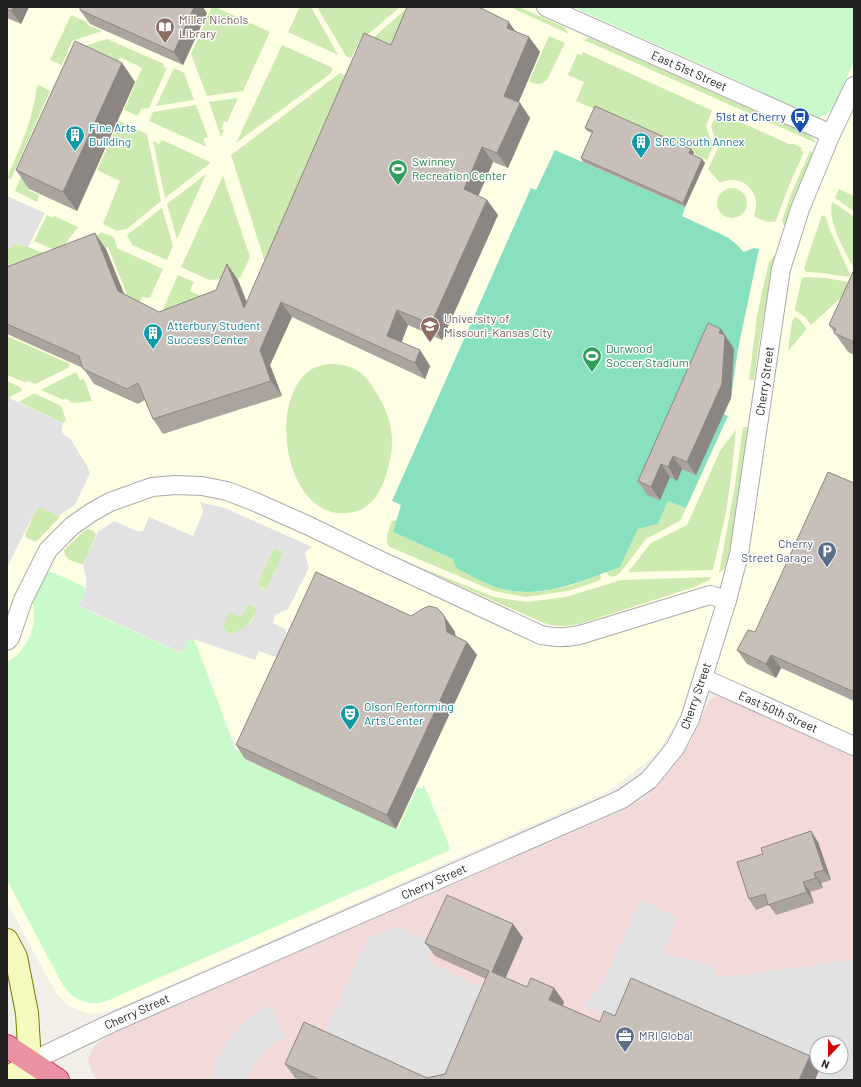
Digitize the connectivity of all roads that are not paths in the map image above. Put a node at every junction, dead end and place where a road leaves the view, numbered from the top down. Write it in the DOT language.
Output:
graph roads {
  1 [pos="546,7"];
  2 [pos="854,86"];
  3 [pos="832,134"];
  4 [pos="727,600"];
  5 [pos="7,641"];
  6 [pos="703,678"];
  7 [pos="854,746"];
  8 [pos="7,940"];
  9 [pos="7,1046"];
  10 [pos="29,1071"];
  11 [pos="7,1079"];
  12 [pos="58,1080"];
  1 -- 3 [label="street, East 51st Street"];
  2 -- 3 [label="street, Cherry Street"];
  3 -- 4 [label="street, Cherry Street"];
  4 -- 5 [label="street"];
  4 -- 6 [label="street, Cherry Street"];
  6 -- 7 [label="street, East 50th Street"];
  6 -- 10 [label="street, Cherry Street"];
  8 -- 10 [label="main road"];
  9 -- 10 [label="highway"];
  10 -- 11 [label="main road"];
  10 -- 12 [label="highway"];
}
